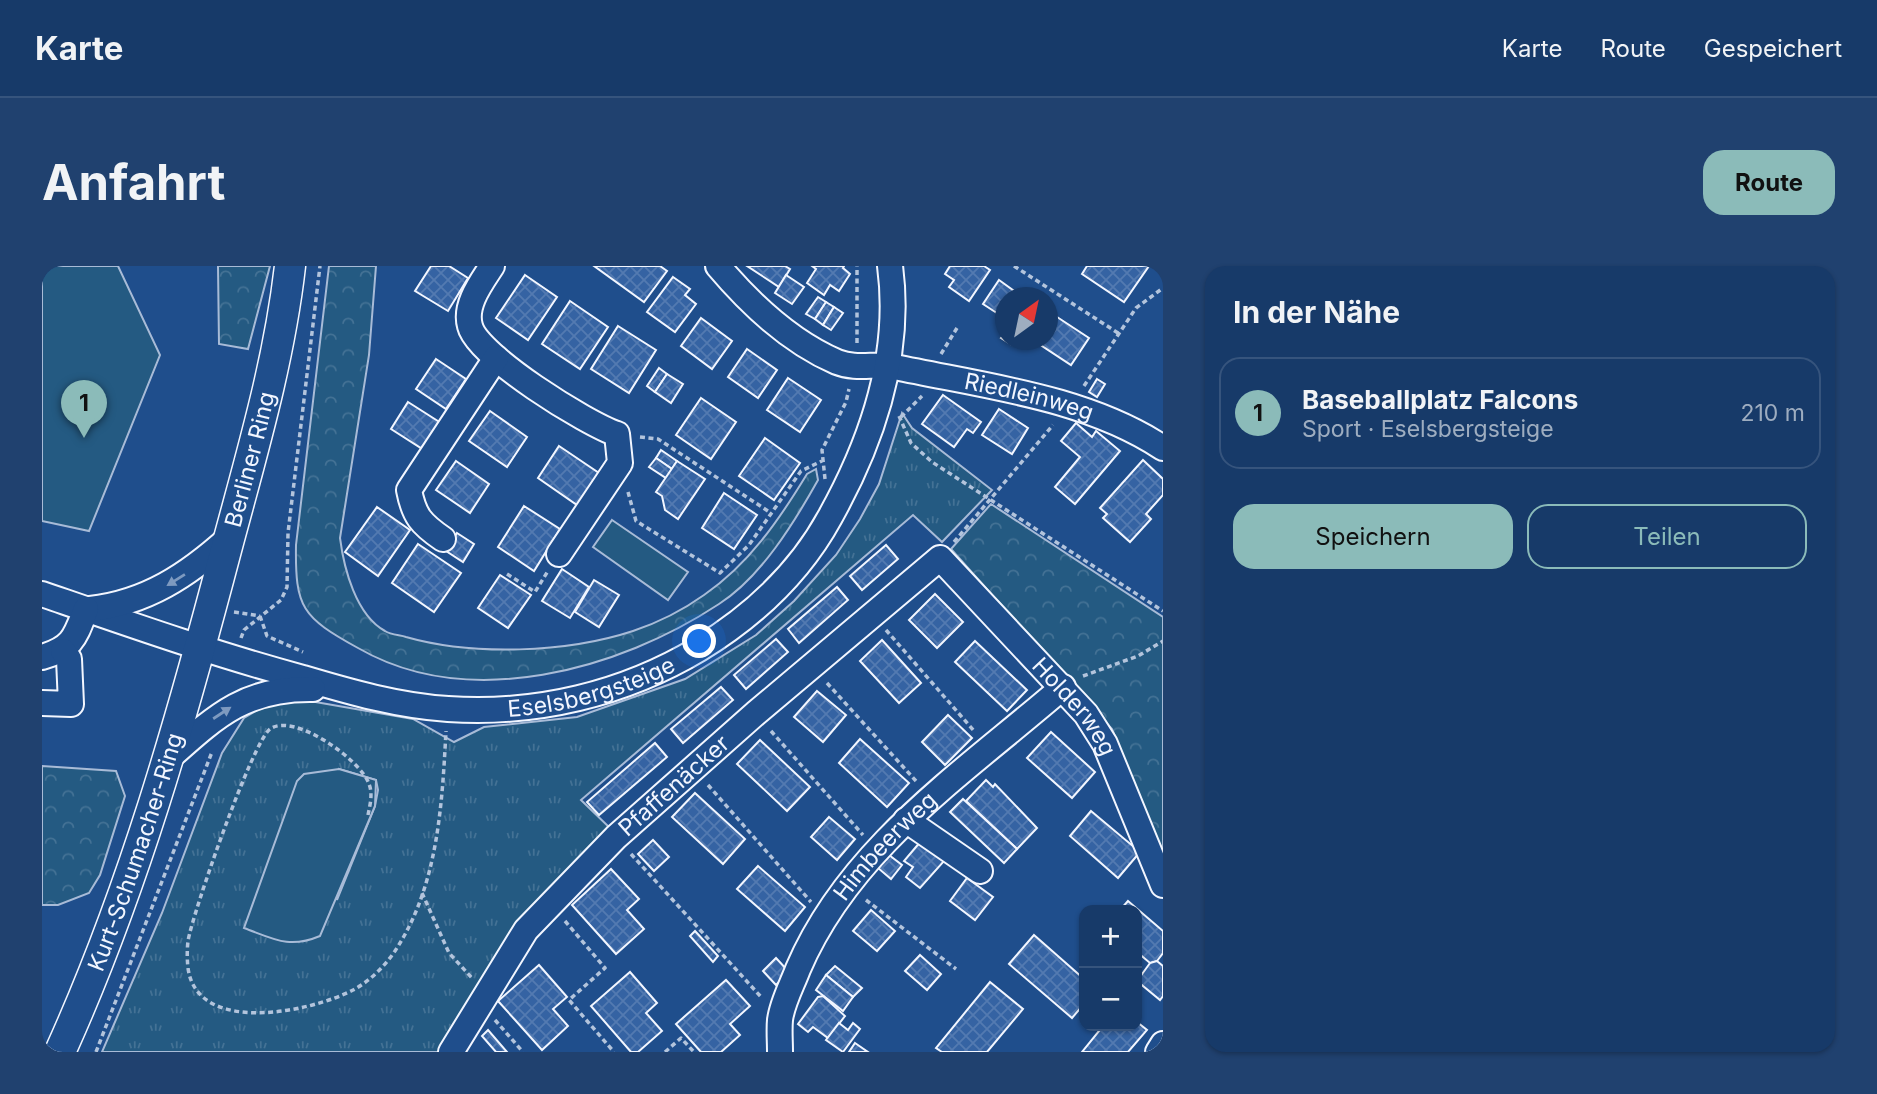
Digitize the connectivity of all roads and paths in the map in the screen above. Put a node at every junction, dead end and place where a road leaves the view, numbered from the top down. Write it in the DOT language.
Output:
graph roads {
  1 [pos="290,266"];
  2 [pos="320,266"];
  3 [pos="492,266"];
  4 [pos="718,266"];
  5 [pos="857,266"];
  6 [pos="890,266"];
  7 [pos="1014,266"];
  8 [pos="957,328"];
  9 [pos="1118,333"];
  10 [pos="496,358"];
  11 [pos="887,365"];
  12 [pos="854,367"];
  13 [pos="929,374"];
  14 [pos="846,402"];
  15 [pos="879,405"];
  16 [pos="617,434"];
  17 [pos="1163,448"];
  18 [pos="822,460"];
  19 [pos="620,463"];
  20 [pos="822,488"];
  21 [pos="771,513"];
  22 [pos="229,538"];
  23 [pos="443,539"];
  24 [pos="559,554"];
  25 [pos="940,558"];
  26 [pos="507,574"];
  27 [pos="42,594"];
  28 [pos="86,609"];
  29 [pos="1163,611"];
  30 [pos="873,615"];
  31 [pos="1163,640"];
  32 [pos="200,649"];
  33 [pos="52,654"];
  34 [pos="312,656"];
  35 [pos="812,667"];
  36 [pos="1063,687"];
  37 [pos="352,692"];
  38 [pos="42,703"];
  39 [pos="447,709"];
  40 [pos="756,713"];
  41 [pos="991,749"];
  42 [pos="170,757"];
  43 [pos="693,768"];
  44 [pos="932,798"];
  45 [pos="368,815"];
  46 [pos="906,820"];
  47 [pos="616,837"];
  48 [pos="876,850"];
  49 [pos="169,867"];
  50 [pos="980,872"];
  51 [pos="846,885"];
  52 [pos="1163,885"];
  53 [pos="422,893"];
  54 [pos="550,904"];
  55 [pos="824,917"];
  56 [pos="956,969"];
  57 [pos="483,997"];
  58 [pos="780,1018"];
  59 [pos="1163,1044"];
  60 [pos="60,1052"];
  61 [pos="96,1052"];
  62 [pos="451,1052"];
  63 [pos="523,1052"];
  64 [pos="614,1052"];
  65 [pos="665,1052"];
  66 [pos="694,1052"];
  67 [pos="780,1052"];
  68 [pos="1158,1052"];
  1 -- 22 [label="main road, Berliner Ring"];
  2 -- 34 [label="path"];
  3 -- 10 [label="street"];
  4 -- 12 [label="street"];
  5 -- 12 [label="path"];
  6 -- 11 [label="street, Eselsbergsteige"];
  7 -- 9 [label="path"];
  8 -- 13 [label="path"];
  10 -- 16 [label="street"];
  10 -- 23 [label="street"];
  11 -- 12 [label="street, Riedleinweg"];
  11 -- 13 [label="street, Riedleinweg"];
  11 -- 15 [label="street, Eselsbergsteige"];
  12 -- 14 [label="path"];
  13 -- 17 [label="street, Riedleinweg"];
  14 -- 15 [label="path"];
  14 -- 18 [label="path"];
  15 -- 29 [label="path"];
  15 -- 39 [label="street, Eselsbergsteige"];
  16 -- 19 [label="street"];
  16 -- 21 [label="path"];
  18 -- 20 [label="path"];
  18 -- 21 [label="path"];
  19 -- 21 [label="path"];
  19 -- 24 [label="street"];
  22 -- 28 [label="street, one-way"];
  22 -- 32 [label="main road, Berliner Ring"];
  24 -- 26 [label="path"];
  25 -- 30 [label="street, Pfaffenäcker"];
  25 -- 36 [label="street, Holderweg"];
  27 -- 28 [label="street, Eselsbergsteige"];
  28 -- 32 [label="street, Eselsbergsteige"];
  28 -- 33 [label="street"];
  30 -- 35 [label="street, Pfaffenäcker"];
  30 -- 41 [label="path"];
  31 -- 36 [label="path"];
  32 -- 37 [label="street, Eselsbergsteige"];
  32 -- 42 [label="main road, Kurt-Schumacher-Ring"];
  33 -- 38 [label="street"];
  35 -- 40 [label="street, Pfaffenäcker"];
  35 -- 44 [label="path"];
  36 -- 41 [label="street, Himbeerweg"];
  36 -- 52 [label="street, Holderweg"];
  37 -- 39 [label="street, Eselsbergsteige"];
  42 -- 37 [label="street, one-way"];
  39 -- 53 [label="path"];
  40 -- 43 [label="street, Pfaffenäcker"];
  40 -- 48 [label="path"];
  41 -- 44 [label="street, Himbeerweg"];
  42 -- 60 [label="main road, Kurt-Schumacher-Ring"];
  43 -- 47 [label="street, Pfaffenäcker"];
  43 -- 55 [label="path"];
  44 -- 46 [label="street, Himbeerweg"];
  45 -- 53 [label="path"];
  46 -- 48 [label="street, Himbeerweg"];
  46 -- 50 [label="street"];
  47 -- 54 [label="street, Pfaffenäcker"];
  47 -- 58 [label="path"];
  48 -- 51 [label="street, Himbeerweg"];
  49 -- 61 [label="path"];
  51 -- 55 [label="street, Himbeerweg"];
  51 -- 56 [label="path"];
  53 -- 57 [label="path"];
  54 -- 57 [label="street, Pfaffenäcker"];
  54 -- 64 [label="path"];
  55 -- 58 [label="street, Himbeerweg"];
  57 -- 62 [label="street, Pfaffenäcker"];
  57 -- 63 [label="path"];
  58 -- 67 [label="street, Himbeerweg"];
  59 -- 68 [label="street"];
  65 -- 66 [label="path"];
}
